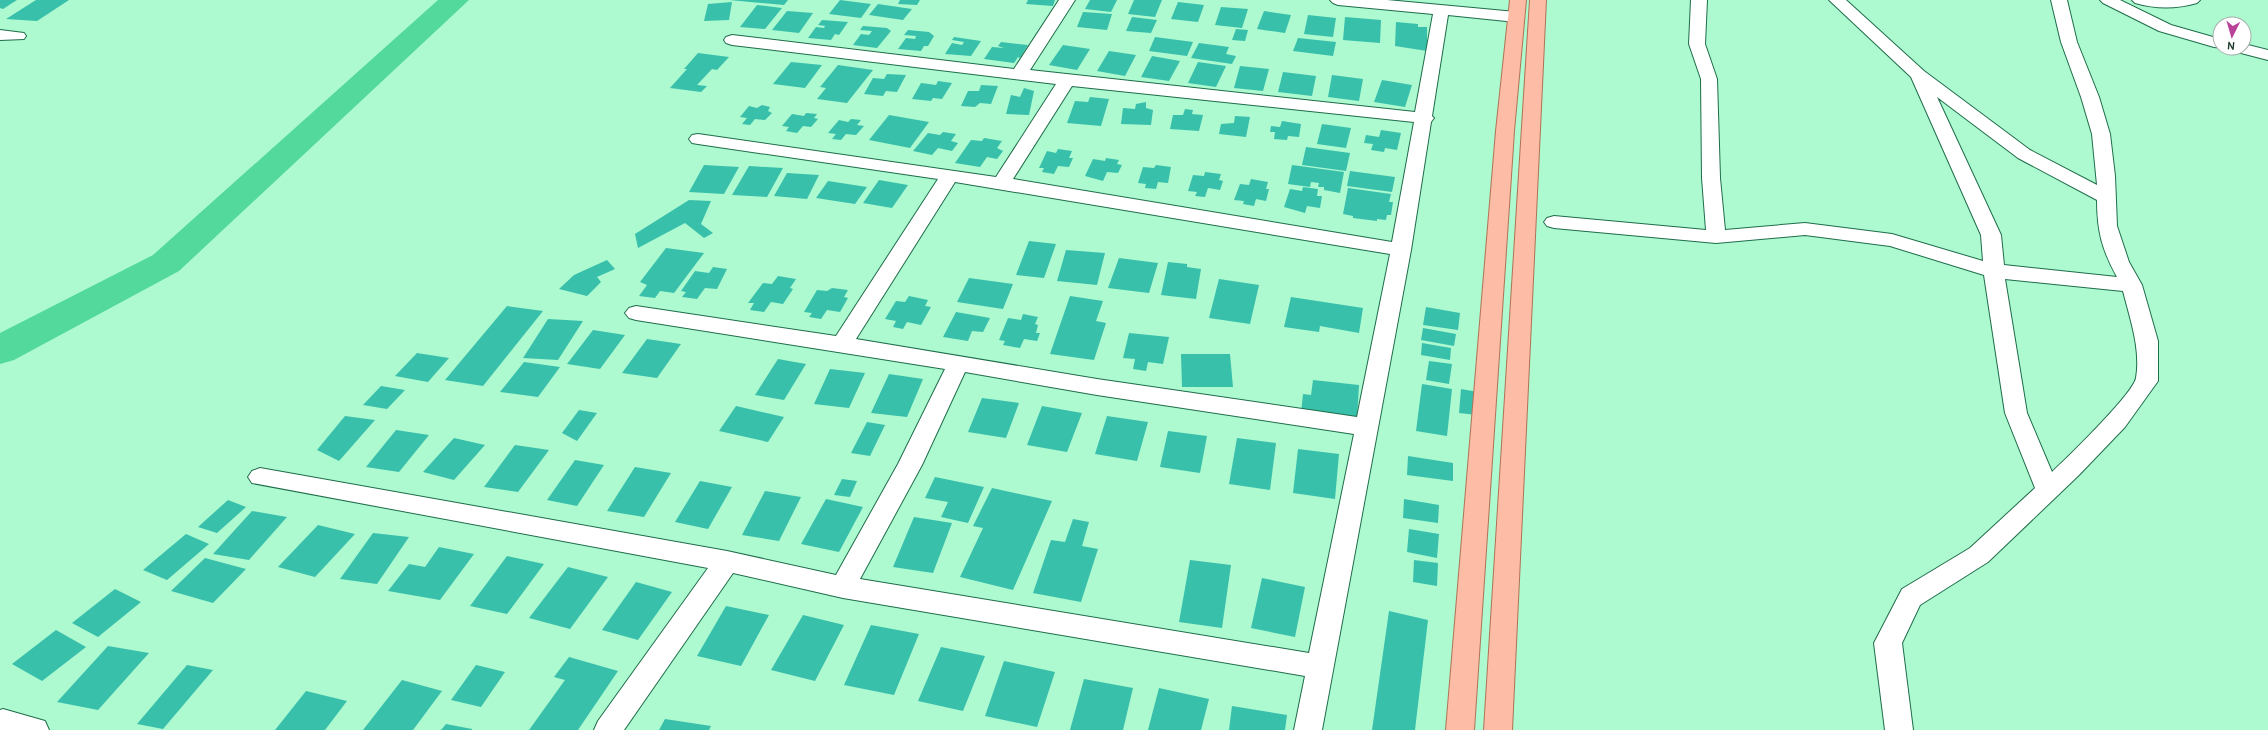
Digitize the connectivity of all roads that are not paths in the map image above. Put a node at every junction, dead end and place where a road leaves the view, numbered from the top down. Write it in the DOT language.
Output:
graph roads {
  1 [pos="1067,0"];
  2 [pos="1338,0"];
  3 [pos="1538,0"];
  4 [pos="1699,0"];
  5 [pos="1837,0"];
  6 [pos="2060,0"];
  7 [pos="2108,0"];
  8 [pos="2140,0"];
  9 [pos="2192,0"];
  10 [pos="1517,9"];
  11 [pos="1442,10"];
  12 [pos="0,36"];
  13 [pos="18,36"];
  14 [pos="732,40"];
  15 [pos="2212,42"];
  16 [pos="2252,51"];
  17 [pos="2268,55"];
  18 [pos="1019,74"];
  19 [pos="1918,75"];
  20 [pos="1066,80"];
  21 [pos="1425,118"];
  22 [pos="698,139"];
  23 [pos="949,176"];
  24 [pos="1001,183"];
  25 [pos="2107,198"];
  26 [pos="1554,222"];
  27 [pos="1716,237"];
  28 [pos="1401,250"];
  29 [pos="1994,271"];
  30 [pos="2132,286"];
  31 [pos="636,313"];
  32 [pos="842,344"];
  33 [pos="958,364"];
  34 [pos="1366,427"];
  35 [pos="260,477"];
  36 [pos="2048,490"];
  37 [pos="727,561"];
  38 [pos="842,587"];
  39 [pos="1319,667"];
  40 [pos="3,722"];
  41 [pos="35,730"];
  42 [pos="608,730"];
  43 [pos="1308,730"];
  44 [pos="1460,730"];
  45 [pos="1498,730"];
  46 [pos="1899,730"];
  1 -- 18 [label="street"];
  2 -- 11 [label="street"];
  3 -- 45 [label="main road"];
  4 -- 27 [label="street"];
  5 -- 19 [label="street"];
  6 -- 25 [label="street"];
  7 -- 15 [label="street"];
  8 -- 9 [label="street"];
  10 -- 11 [label="street"];
  10 -- 44 [label="main road"];
  11 -- 21 [label="street"];
  12 -- 13 [label="street"];
  14 -- 18 [label="street"];
  16 -- 17 [label="street"];
  18 -- 20 [label="street"];
  19 -- 25 [label="street"];
  19 -- 29 [label="street"];
  20 -- 21 [label="street"];
  20 -- 24 [label="street"];
  21 -- 28 [label="street"];
  22 -- 23 [label="street"];
  23 -- 24 [label="street"];
  23 -- 32 [label="street"];
  24 -- 28 [label="street"];
  25 -- 30 [label="street"];
  26 -- 27 [label="street"];
  27 -- 29 [label="street"];
  28 -- 34 [label="street"];
  29 -- 30 [label="street"];
  29 -- 36 [label="street"];
  30 -- 36 [label="street"];
  31 -- 32 [label="street"];
  32 -- 33 [label="street"];
  33 -- 34 [label="street"];
  33 -- 38 [label="street"];
  34 -- 39 [label="street"];
  35 -- 37 [label="street"];
  36 -- 46 [label="street"];
  37 -- 38 [label="street"];
  37 -- 42 [label="street"];
  38 -- 39 [label="street"];
  39 -- 43 [label="street"];
  40 -- 41 [label="street"];
}
